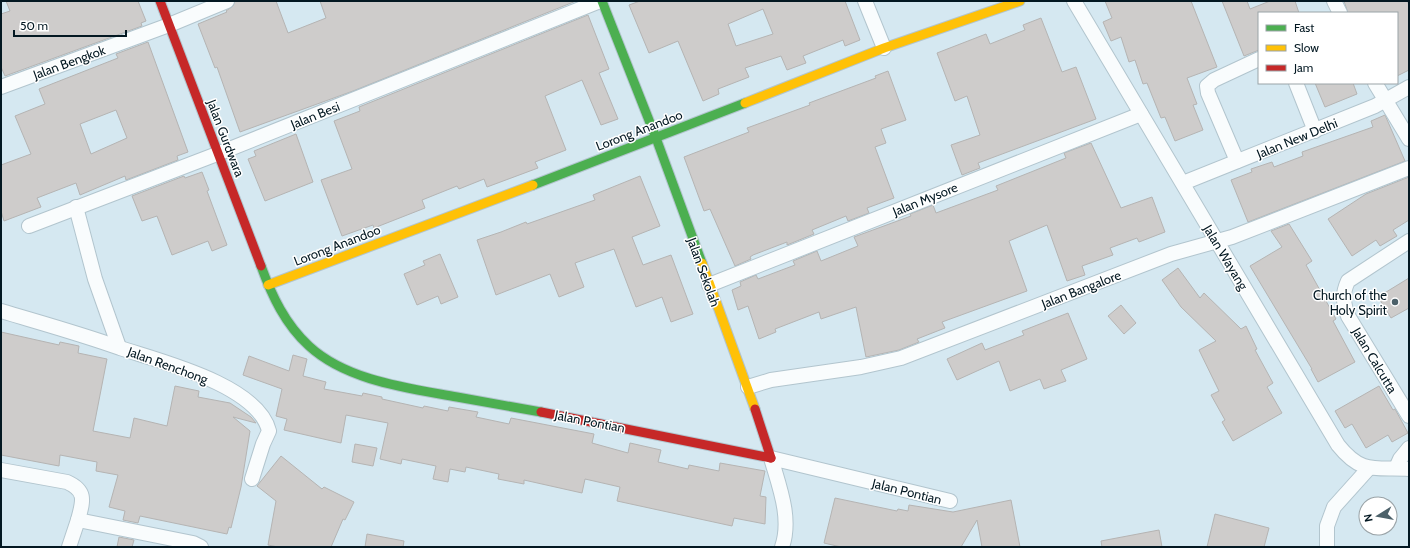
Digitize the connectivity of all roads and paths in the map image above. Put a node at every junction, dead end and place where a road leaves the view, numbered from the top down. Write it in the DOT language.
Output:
graph roads {
  1 [pos="160,1"];
  2 [pos="227,1"];
  3 [pos="601,1"];
  4 [pos="866,1"];
  5 [pos="1020,1"];
  6 [pos="1074,1"];
  7 [pos="1334,1"];
  8 [pos="1340,12"];
  9 [pos="169,25"];
  10 [pos="884,48"];
  11 [pos="1258,58"];
  12 [pos="1296,84"];
  13 [pos="1376,84"];
  14 [pos="1,87"];
  15 [pos="1409,87"];
  16 [pos="1385,101"];
  17 [pos="1141,114"];
  18 [pos="1315,131"];
  19 [pos="656,138"];
  20 [pos="1409,139"];
  21 [pos="217,154"];
  22 [pos="1237,161"];
  23 [pos="1409,168"];
  24 [pos="1183,182"];
  25 [pos="76,207"];
  26 [pos="29,226"];
  27 [pos="1217,241"];
  28 [pos="1409,241"];
  29 [pos="268,285"];
  30 [pos="708,285"];
  31 [pos="1,311"];
  32 [pos="119,347"];
  33 [pos="748,387"];
  34 [pos="1409,416"];
  35 [pos="1409,448"];
  36 [pos="771,458"];
  37 [pos="1369,468"];
  38 [pos="1403,469"];
  39 [pos="1,470"];
  40 [pos="252,479"];
  41 [pos="950,501"];
  42 [pos="78,520"];
  43 [pos="69,547"];
  44 [pos="202,547"];
  45 [pos="782,547"];
  46 [pos="1327,547"];
  1 -- 9 [label="street, Jalan Gurdwara"];
  2 -- 9 [label="street, Jalan Bengkok"];
  3 -- 19 [label="street, Jalan Sekolah"];
  3 -- 21 [label="street, Jalan Besi"];
  4 -- 10 [label="street"];
  5 -- 10 [label="street, Lorong Anandoo"];
  6 -- 17 [label="street, Jalan Wayang"];
  7 -- 8 [label="street"];
  9 -- 14 [label="street, Jalan Bengkok"];
  9 -- 21 [label="street, Jalan Gurdwara"];
  10 -- 19 [label="street, Lorong Anandoo"];
  11 -- 22 [label="street"];
  12 -- 18 [label="street"];
  13 -- 16 [label="street"];
  15 -- 16 [label="street, Jalan New Delhi"];
  16 -- 18 [label="street, Jalan New Delhi"];
  16 -- 20 [label="street"];
  17 -- 24 [label="street, Jalan Wayang"];
  17 -- 30 [label="street, Jalan Mysore"];
  18 -- 22 [label="street, Jalan New Delhi"];
  19 -- 29 [label="street, Lorong Anandoo"];
  19 -- 30 [label="street, Jalan Sekolah"];
  21 -- 25 [label="street, Jalan Besi"];
  21 -- 29 [label="street, Jalan Gurdwara"];
  22 -- 24 [label="street, Jalan New Delhi"];
  23 -- 27 [label="street, Jalan Bangalore"];
  24 -- 27 [label="street, Jalan Wayang"];
  25 -- 26 [label="street, Jalan Besi"];
  25 -- 32 [label="street"];
  27 -- 33 [label="street, Jalan Bangalore"];
  27 -- 37 [label="street, Jalan Wayang"];
  28 -- 34 [label="street, Jalan Calcutta"];
  29 -- 36 [label="street, Jalan Pontian"];
  30 -- 33 [label="street, Jalan Sekolah"];
  31 -- 32 [label="street, Jalan Renchong"];
  32 -- 40 [label="street, Jalan Renchong"];
  33 -- 36 [label="street, Jalan Sekolah"];
  35 -- 38 [label="street"];
  36 -- 41 [label="street, Jalan Pontian"];
  36 -- 45 [label="street, Jalan Sekolah"];
  37 -- 38 [label="street, Jalan Wayang"];
  37 -- 46 [label="street"];
  39 -- 42 [label="street"];
  42 -- 43 [label="street"];
  42 -- 44 [label="street"];
}
